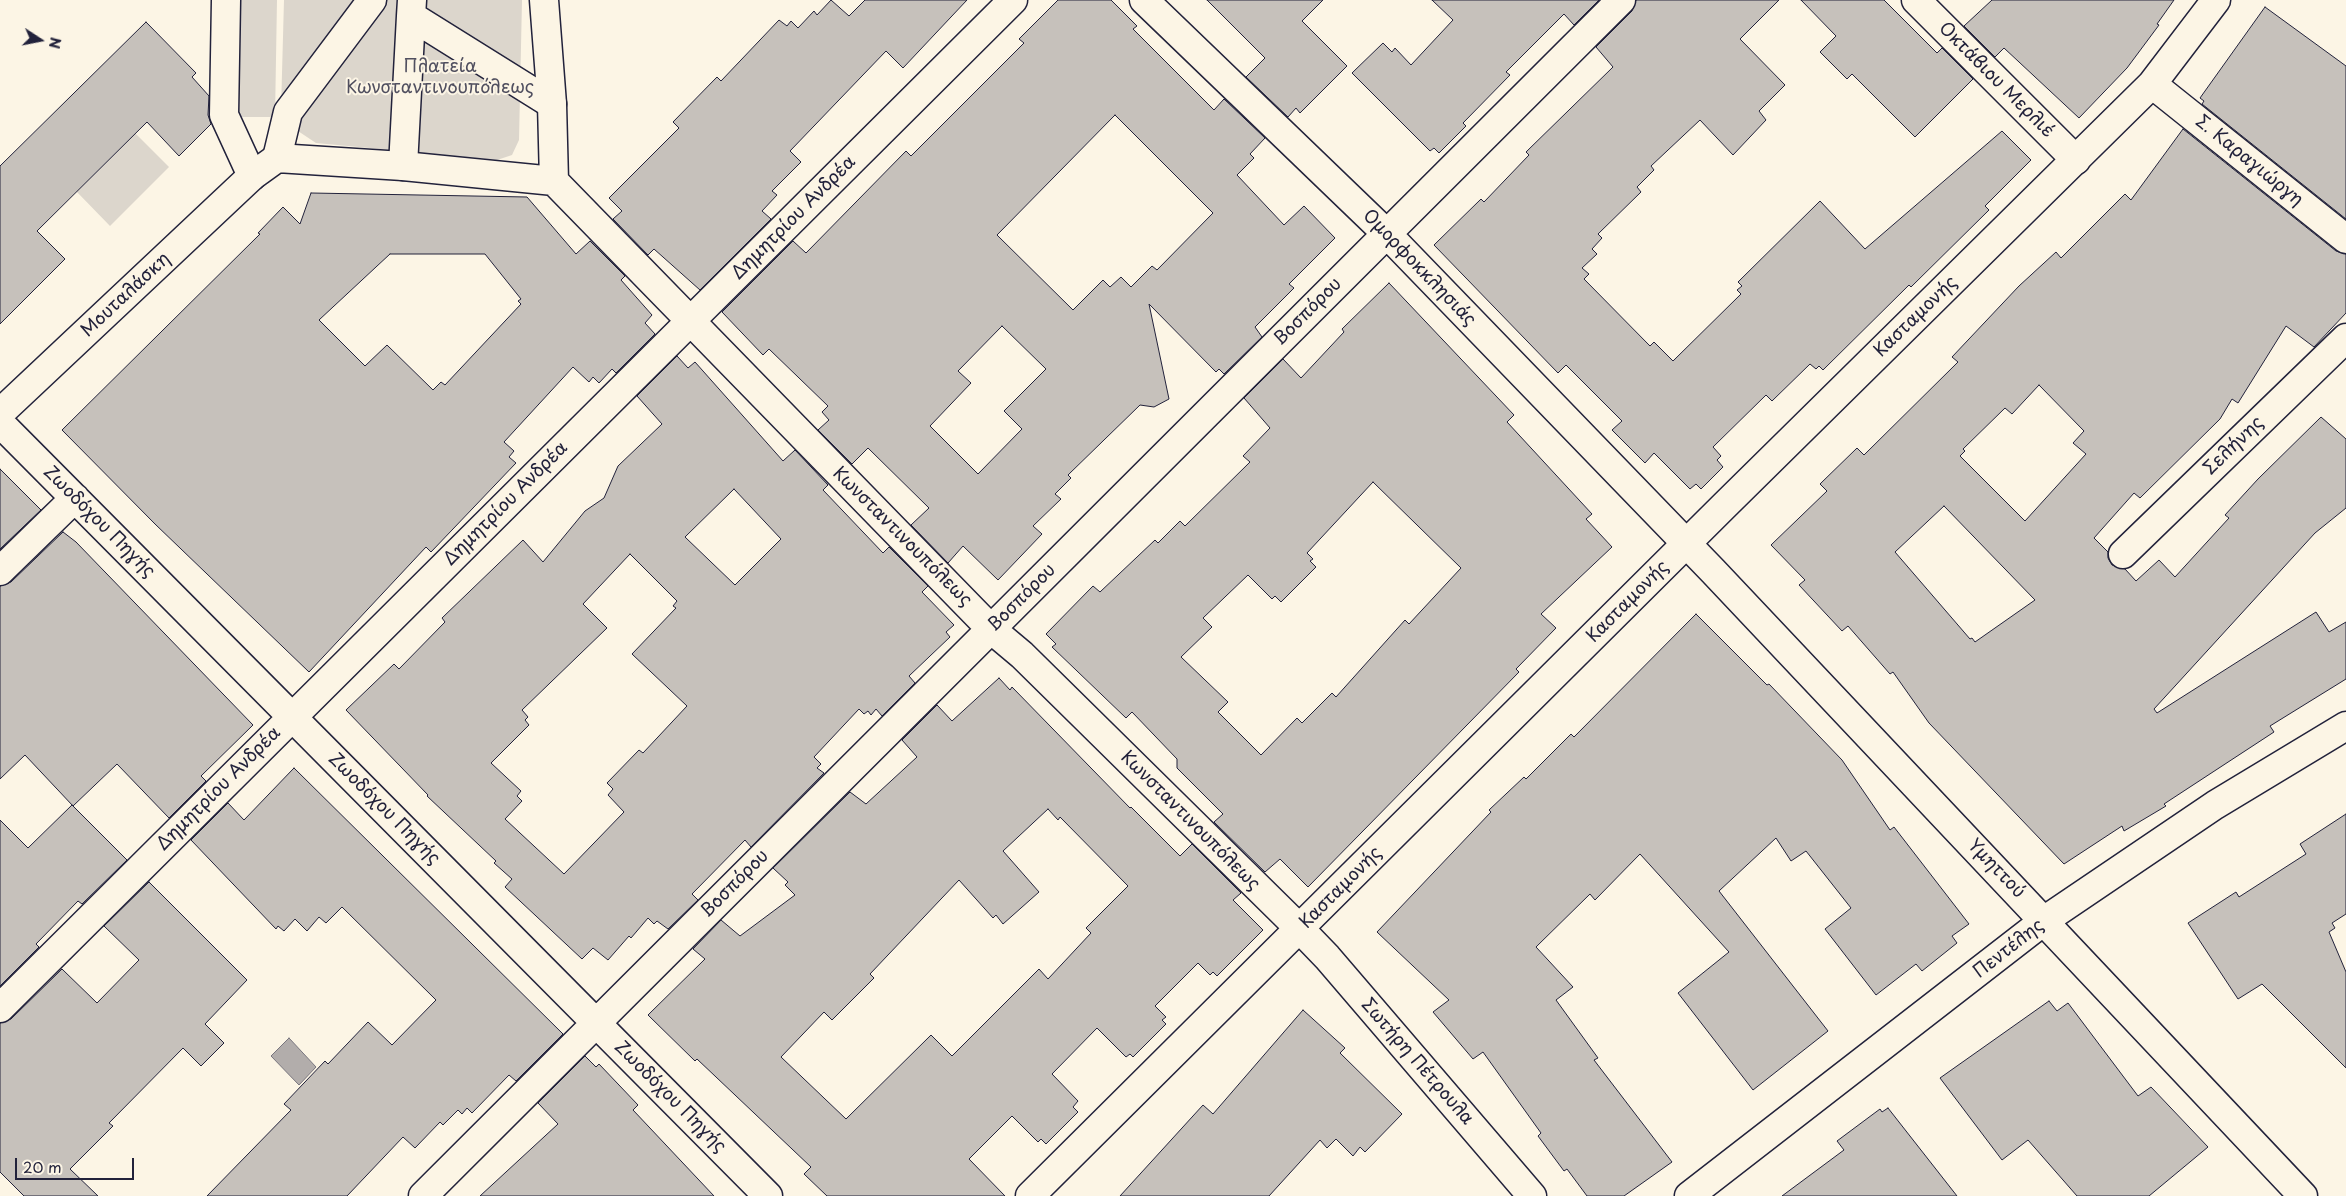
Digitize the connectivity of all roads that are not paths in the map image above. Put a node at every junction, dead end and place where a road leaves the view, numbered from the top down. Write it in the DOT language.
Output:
graph roads {
  1 [pos="226,0"];
  2 [pos="372,0"];
  3 [pos="544,0"];
  4 [pos="1013,0"];
  5 [pos="1144,0"];
  6 [pos="1621,0"];
  7 [pos="1916,0"];
  8 [pos="2216,0"];
  9 [pos="412,8"];
  10 [pos="2152,84"];
  11 [pos="552,104"];
  12 [pos="277,158"];
  13 [pos="2076,160"];
  14 [pos="403,166"];
  15 [pos="252,176"];
  16 [pos="554,181"];
  17 [pos="1387,234"];
  18 [pos="2346,239"];
  19 [pos="690,322"];
  20 [pos="2346,338"];
  21 [pos="0,413"];
  22 [pos="0,423"];
  23 [pos="75,498"];
  24 [pos="1686,545"];
  25 [pos="2123,554"];
  26 [pos="0,571"];
  27 [pos="992,629"];
  28 [pos="292,717"];
  29 [pos="2346,726"];
  30 [pos="2045,920"];
  31 [pos="1300,929"];
  32 [pos="0,1008"];
  33 [pos="596,1023"];
  34 [pos="423,1196"];
  35 [pos="768,1196"];
  36 [pos="1030,1196"];
  37 [pos="1532,1196"];
  38 [pos="1689,1196"];
  39 [pos="2303,1196"];
  1 -- 15 [label="street"];
  2 -- 12 [label="street"];
  3 -- 11 [label="street"];
  4 -- 19 [label="street, Δημητρίου Ανδρέα"];
  5 -- 17 [label="street, Ομορφοκκλησιάς"];
  6 -- 17 [label="street, Βοσπόρου"];
  7 -- 13 [label="street, Οκτάβιου Μερλιέ"];
  8 -- 10 [label="street, Κασταμονής"];
  9 -- 11 [label="street"];
  9 -- 14 [label="street"];
  10 -- 13 [label="street, Κασταμονής"];
  10 -- 18 [label="street, Σ. Καραγιώργη"];
  11 -- 16 [label="street"];
  12 -- 14 [label="street"];
  12 -- 15 [label="street, Μουταλάσκη"];
  13 -- 24 [label="street, Κασταμονής"];
  14 -- 16 [label="street"];
  15 -- 21 [label="street, Μουταλάσκη"];
  16 -- 19 [label="street, Κωνσταντινουπόλεως"];
  17 -- 24 [label="street, Ομορφοκκλησιάς"];
  17 -- 27 [label="street, Βοσπόρου"];
  19 -- 27 [label="street, Κωνσταντινουπόλεως"];
  19 -- 28 [label="street, Δημητρίου Ανδρέα"];
  20 -- 25 [label="street, Σελήνης"];
  22 -- 23 [label="street, Ζωοδόχου Πηγής"];
  23 -- 26 [label="street"];
  23 -- 28 [label="street, Ζωοδόχου Πηγής"];
  24 -- 30 [label="street, Υμηττού"];
  24 -- 31 [label="street, Κασταμονής"];
  27 -- 31 [label="street, Κωνσταντινουπόλεως"];
  27 -- 33 [label="street, Βοσπόρου"];
  28 -- 32 [label="street, Δημητρίου Ανδρέα"];
  28 -- 33 [label="street, Ζωοδόχου Πηγής"];
  29 -- 30 [label="street, Πεντέλης"];
  30 -- 38 [label="street, Πεντέλης"];
  30 -- 39 [label="street, Υμηττού"];
  31 -- 36 [label="street, Κασταμονής"];
  31 -- 37 [label="street, Σωτήρη Πέτρουλα"];
  33 -- 34 [label="street, Βοσπόρου"];
  33 -- 35 [label="street, Ζωοδόχου Πηγής"];
}
